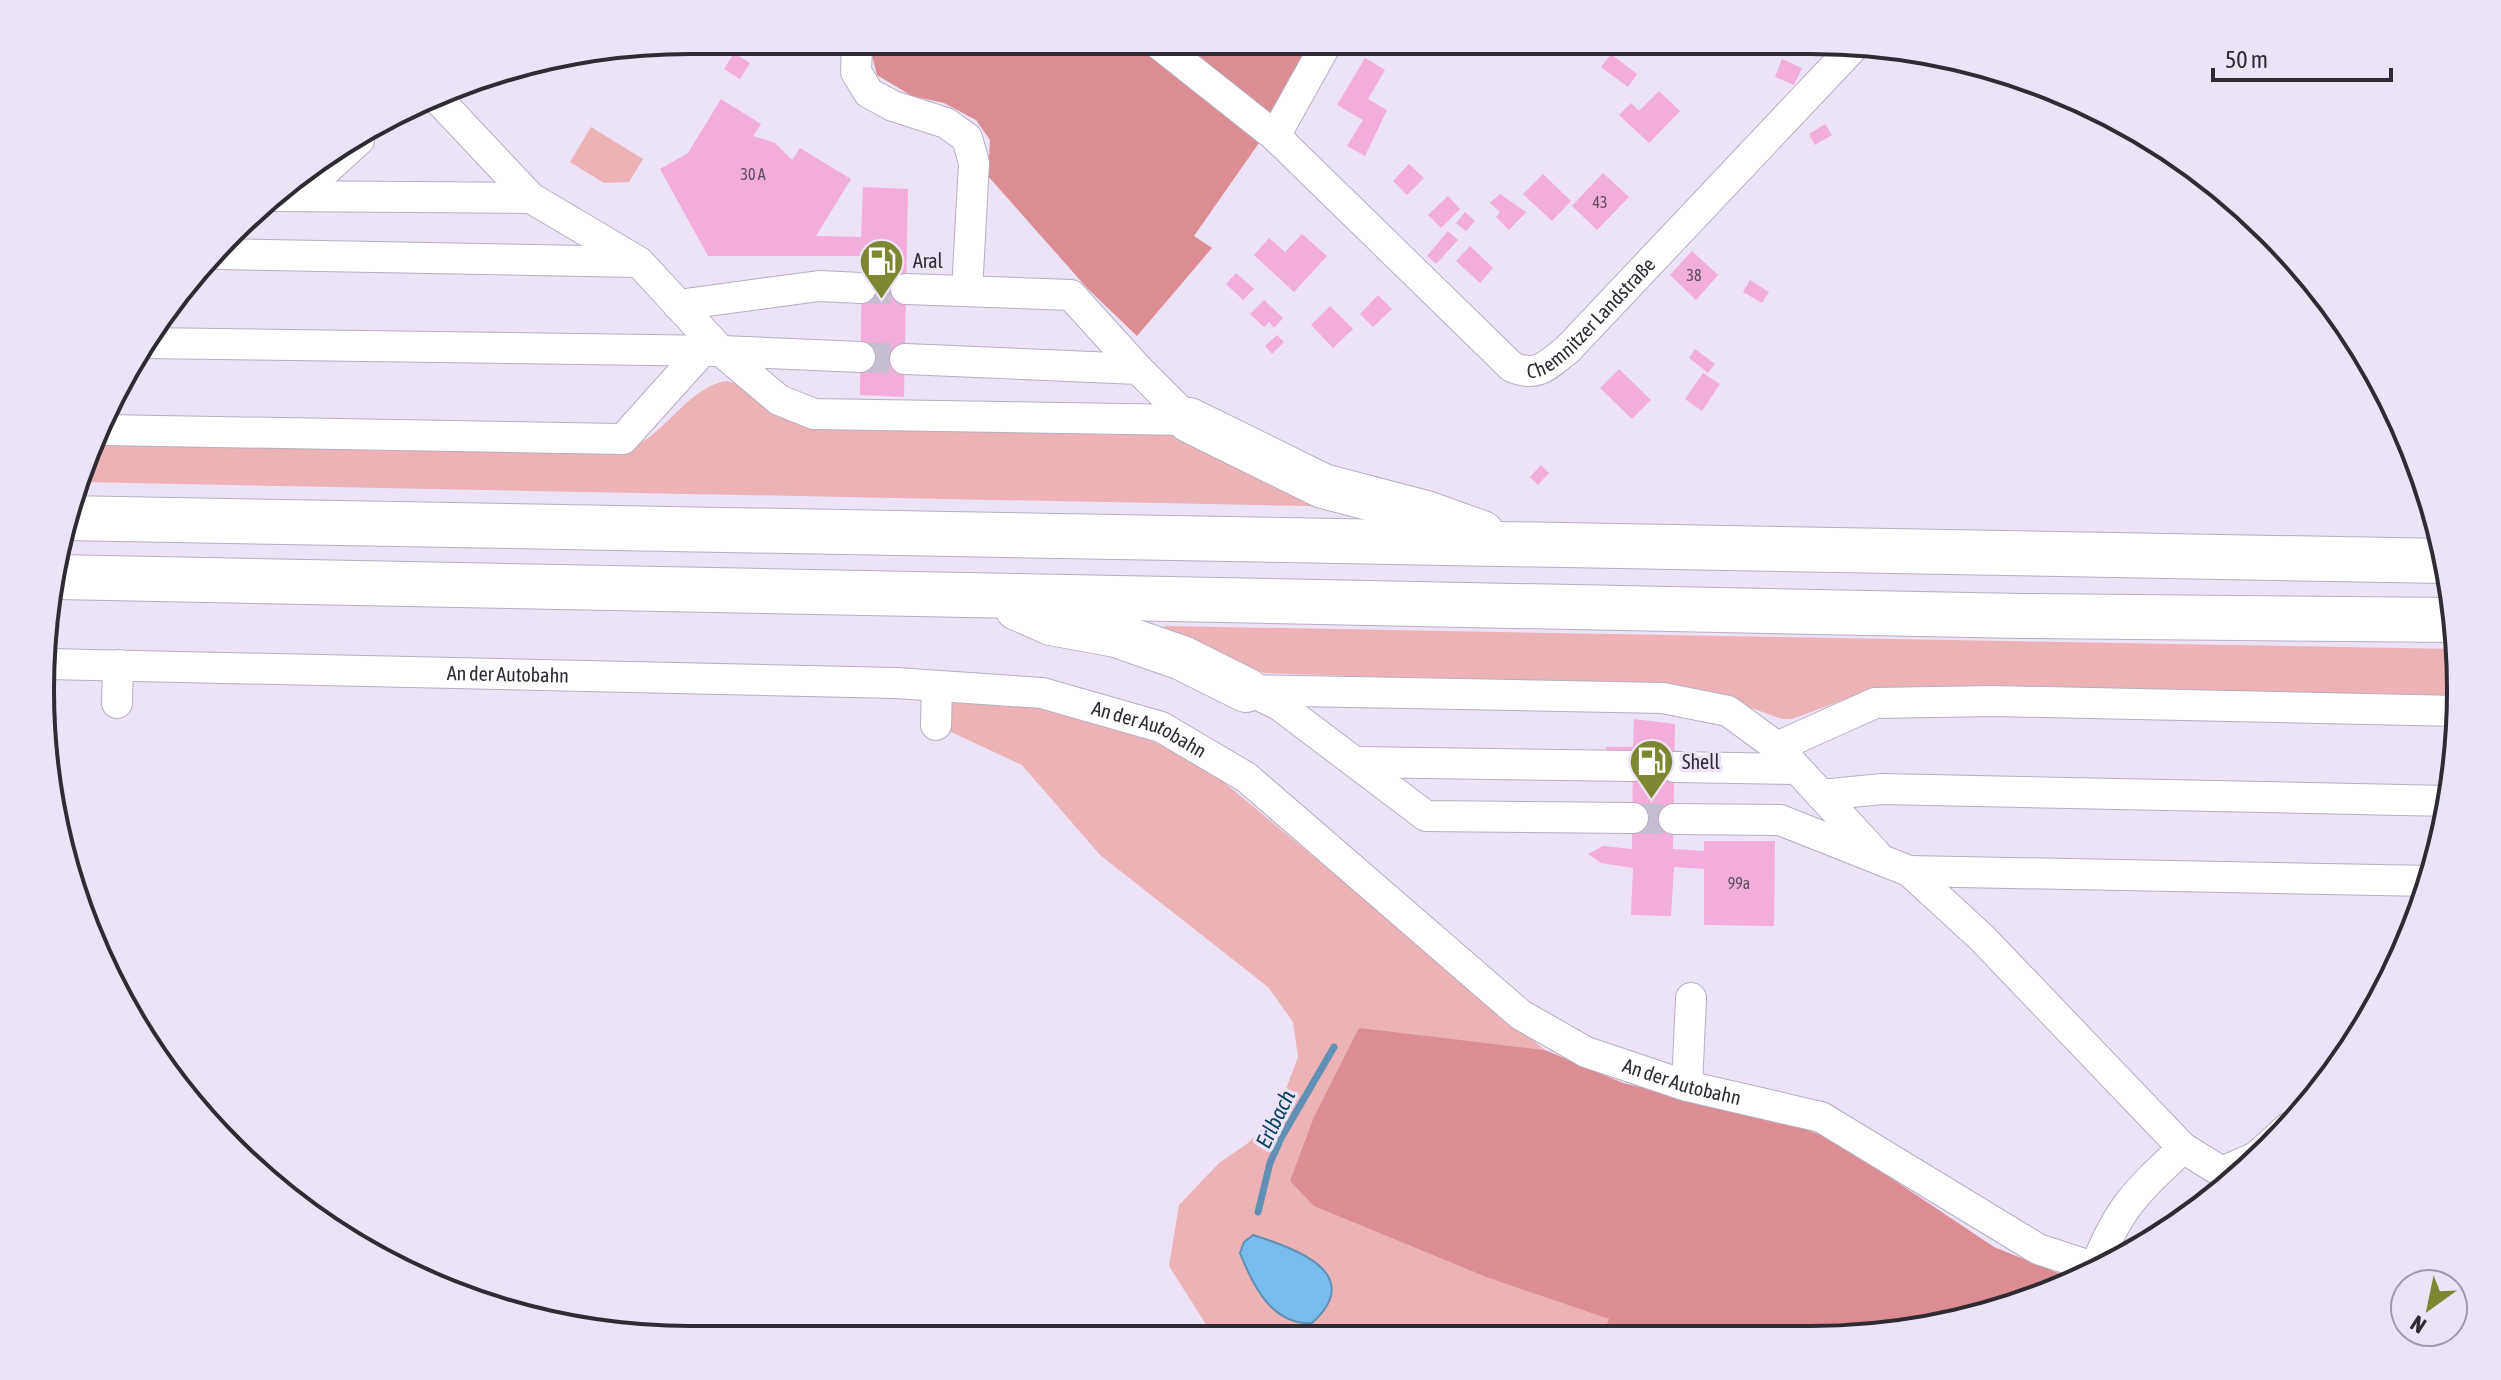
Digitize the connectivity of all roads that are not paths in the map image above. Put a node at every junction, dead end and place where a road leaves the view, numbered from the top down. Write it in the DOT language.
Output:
graph roads {
  1 [pos="857,54"];
  2 [pos="1171,54"];
  3 [pos="1321,54"];
  4 [pos="1846,55"];
  5 [pos="443,104"];
  6 [pos="1275,136"];
  7 [pos="290,196"];
  8 [pos="531,198"];
  9 [pos="227,254"];
  10 [pos="639,262"];
  11 [pos="861,288"];
  12 [pos="906,289"];
  13 [pos="967,291"];
  14 [pos="678,305"];
  15 [pos="157,343"];
  16 [pos="712,351"];
  17 [pos="860,357"];
  18 [pos="905,359"];
  19 [pos="1138,369"];
  20 [pos="1189,420"];
  21 [pos="110,430"];
  22 [pos="78,518"];
  23 [pos="1518,546"];
  24 [pos="2434,561"];
  25 [pos="64,577"];
  26 [pos="986,594"];
  27 [pos="2443,620"];
  28 [pos="55,664"];
  29 [pos="118,665"];
  30 [pos="937,686"];
  31 [pos="1246,690"];
  32 [pos="117,703"];
  33 [pos="2447,711"];
  34 [pos="936,725"];
  35 [pos="1787,758"];
  36 [pos="1355,762"];
  37 [pos="1633,766"];
  38 [pos="1675,767"];
  39 [pos="1821,795"];
  40 [pos="2437,801"];
  41 [pos="1633,818"];
  42 [pos="1674,819"];
  43 [pos="1896,866"];
  44 [pos="2417,881"];
  45 [pos="1691,998"];
  46 [pos="1687,1086"];
  47 [pos="2183,1148"];
  48 [pos="2229,1169"];
  49 [pos="2100,1256"];
  50 [pos="2083,1264"];
  1 -- 13 [label="street"];
  2 -- 6 [label="street, Chemnitzer Landstraße"];
  3 -- 6 [label="street"];
  4 -- 6 [label="street, Chemnitzer Landstraße"];
  5 -- 8 [label="street"];
  7 -- 8 [label="street"];
  8 -- 10 [label="street"];
  9 -- 10 [label="street"];
  10 -- 14 [label="street"];
  11 -- 14 [label="street"];
  12 -- 13 [label="street"];
  13 -- 19 [label="street"];
  14 -- 16 [label="street"];
  15 -- 16 [label="street"];
  16 -- 17 [label="street"];
  16 -- 20 [label="street"];
  16 -- 21 [label="street"];
  18 -- 19 [label="street"];
  19 -- 20 [label="street"];
  20 -- 23 [label="highway"];
  22 -- 23 [label="highway"];
  23 -- 24 [label="highway"];
  25 -- 26 [label="highway"];
  26 -- 27 [label="highway"];
  26 -- 31 [label="highway"];
  28 -- 29 [label="street, An der Autobahn"];
  29 -- 30 [label="street, An der Autobahn"];
  29 -- 32 [label="street"];
  30 -- 34 [label="street"];
  30 -- 46 [label="street, An der Autobahn"];
  31 -- 35 [label="street"];
  31 -- 36 [label="street"];
  33 -- 35 [label="street"];
  35 -- 38 [label="street"];
  35 -- 39 [label="street"];
  36 -- 37 [label="street"];
  36 -- 41 [label="street"];
  39 -- 40 [label="street"];
  39 -- 43 [label="street"];
  42 -- 43 [label="street"];
  43 -- 44 [label="street"];
  43 -- 47 [label="street"];
  45 -- 46 [label="street"];
  46 -- 50 [label="street, An der Autobahn"];
  47 -- 48 [label="street"];
  47 -- 49 [label="street"];
}
